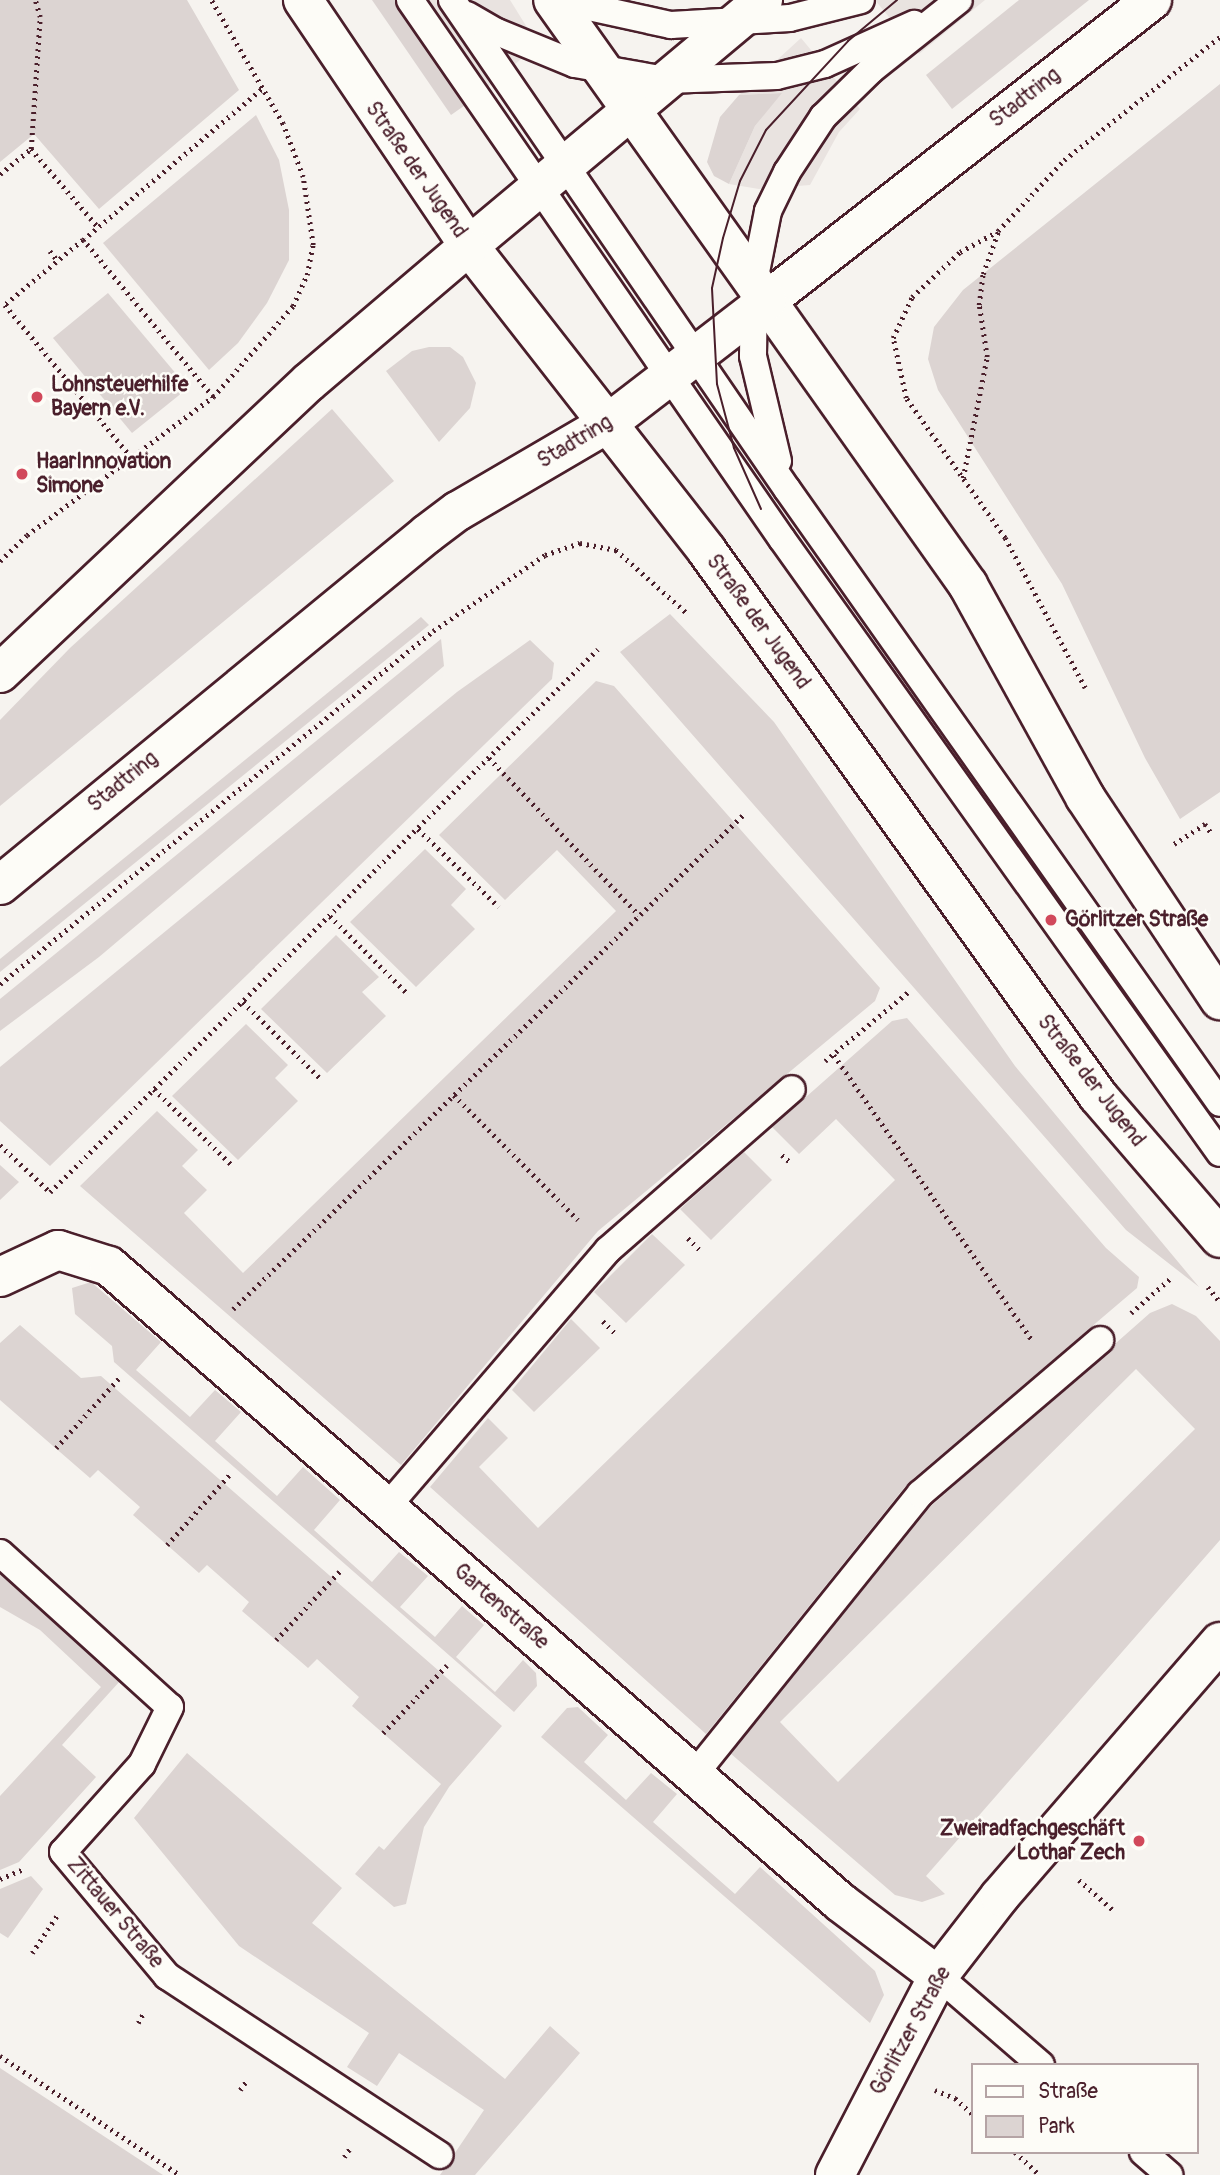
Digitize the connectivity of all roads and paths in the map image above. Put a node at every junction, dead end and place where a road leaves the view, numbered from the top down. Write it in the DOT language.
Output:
graph roads {
  1 [pos="35,0"];
  2 [pos="211,0"];
  3 [pos="303,0"];
  4 [pos="410,0"];
  5 [pos="555,0"];
  6 [pos="763,0"];
  7 [pos="861,0"];
  8 [pos="1152,0"];
  9 [pos="452,3"];
  10 [pos="951,6"];
  11 [pos="733,25"];
  12 [pos="1220,37"];
  13 [pos="603,70"];
  14 [pos="666,80"];
  15 [pos="262,89"];
  16 [pos="630,108"];
  17 [pos="31,149"];
  18 [pos="0,174"];
  19 [pos="552,177"];
  20 [pos="98,228"];
  21 [pos="998,231"];
  22 [pos="83,240"];
  23 [pos="469,246"];
  24 [pos="50,251"];
  25 [pos="58,261"];
  26 [pos="757,299"];
  27 [pos="682,366"];
  28 [pos="213,397"];
  29 [pos="906,398"];
  30 [pos="607,424"];
  31 [pos="133,459"];
  32 [pos="963,478"];
  33 [pos="787,489"];
  34 [pos="2,556"];
  35 [pos="662,586"];
  36 [pos="598,649"];
  37 [pos="0,673"];
  38 [pos="489,758"];
  39 [pos="745,813"];
  40 [pos="418,829"];
  41 [pos="1212,834"];
  42 [pos="1033,841"];
  43 [pos="1171,847"];
  44 [pos="0,885"];
  45 [pos="499,907"];
  46 [pos="639,915"];
  47 [pos="330,916"];
  48 [pos="1051,920"];
  49 [pos="0,985"];
  50 [pos="908,992"];
  51 [pos="408,994"];
  52 [pos="1220,1000"];
  53 [pos="243,1002"];
  54 [pos="834,1055"];
  55 [pos="321,1079"];
  56 [pos="155,1089"];
  57 [pos="792,1089"];
  58 [pos="454,1095"];
  59 [pos="1220,1103"];
  60 [pos="0,1145"];
  61 [pos="1220,1153"];
  62 [pos="233,1166"];
  63 [pos="1220,1238"];
  64 [pos="608,1250"];
  65 [pos="0,1277"];
  66 [pos="1172,1278"];
  67 [pos="230,1312"];
  68 [pos="1100,1340"];
  69 [pos="1057,1376"];
  70 [pos="119,1378"];
  71 [pos="56,1448"];
  72 [pos="230,1474"];
  73 [pos="386,1508"];
  74 [pos="167,1545"];
  75 [pos="0,1553"];
  76 [pos="341,1571"];
  77 [pos="276,1640"];
  78 [pos="1220,1642"];
  79 [pos="447,1665"];
  80 [pos="383,1733"];
  81 [pos="694,1775"];
  82 [pos="1068,1871"];
  83 [pos="1112,1910"];
  84 [pos="938,1976"];
  85 [pos="0,2056"];
  86 [pos="1039,2063"];
  87 [pos="1017,2154"];
  88 [pos="1145,2154"];
  89 [pos="439,2155"];
  90 [pos="180,2175"];
  91 [pos="835,2175"];
  92 [pos="1041,2175"];
  93 [pos="1169,2175"];
  1 -- 17 [label="path"];
  2 -- 15 [label="path"];
  3 -- 23 [label="main road, Straße der Jugend"];
  4 -- 19 [label="lane"];
  5 -- 11 [label="lane"];
  5 -- 13 [label="main road"];
  6 -- 11 [label="main road"];
  7 -- 11 [label="lane"];
  8 -- 26 [label="main road, Stadtring"];
  9 -- 13 [label="lane"];
  9 -- 19 [label="lane"];
  10 -- 14 [label="lane"];
  10 -- 26 [label="lane"];
  11 -- 14 [label="main road"];
  12 -- 21 [label="path"];
  13 -- 14 [label="lane"];
  13 -- 16 [label="main road"];
  14 -- 16 [label="main road"];
  15 -- 20 [label="path"];
  15 -- 28 [label="path"];
  16 -- 19 [label="main road"];
  16 -- 26 [label="main road"];
  17 -- 18 [label="path"];
  17 -- 20 [label="path"];
  19 -- 23 [label="main road"];
  19 -- 27 [label="lane"];
  19 -- 27 [label="lane"];
  20 -- 22 [label="path"];
  21 -- 29 [label="path"];
  21 -- 32 [label="path"];
  22 -- 25 [label="path"];
  22 -- 28 [label="path"];
  23 -- 30 [label="main road, Straße der Jugend"];
  23 -- 37 [label="main road"];
  24 -- 25 [label="path"];
  25 -- 31 [label="path"];
  26 -- 27 [label="main road, Stadtring"];
  26 -- 33 [label="lane"];
  26 -- 52 [label="main road"];
  27 -- 30 [label="main road, Stadtring"];
  27 -- 33 [label="lane"];
  27 -- 48 [label="lane"];
  28 -- 31 [label="path"];
  30 -- 44 [label="main road, Stadtring"];
  30 -- 63 [label="main road, Straße der Jugend"];
  31 -- 34 [label="path"];
  33 -- 42 [label="lane"];
  35 -- 49 [label="path"];
  36 -- 38 [label="path"];
  38 -- 40 [label="path"];
  38 -- 46 [label="path"];
  39 -- 46 [label="path"];
  40 -- 45 [label="path"];
  40 -- 47 [label="path"];
  41 -- 43 [label="path"];
  42 -- 48 [label="lane"];
  42 -- 59 [label="lane"];
  46 -- 58 [label="path"];
  47 -- 51 [label="path"];
  47 -- 53 [label="path"];
  48 -- 61 [label="lane"];
  50 -- 54 [label="path"];
  53 -- 55 [label="path"];
  53 -- 56 [label="path"];
  54 -- 57 [label="path"];
  54 -- 69 [label="path"];
  56 -- 60 [label="path"];
  56 -- 62 [label="path"];
  57 -- 64 [label="lane"];
  58 -- 64 [label="path"];
  58 -- 67 [label="path"];
  64 -- 73 [label="lane"];
  65 -- 73 [label="main road, Gartenstraße"];
  66 -- 68 [label="path"];
  68 -- 69 [label="lane"];
  69 -- 81 [label="lane"];
  70 -- 71 [label="path"];
  72 -- 74 [label="path"];
  73 -- 81 [label="main road, Gartenstraße"];
  75 -- 89 [label="lane, Zittauer Straße"];
  76 -- 77 [label="path"];
  78 -- 84 [label="main road, Görlitzer Straße"];
  79 -- 80 [label="path"];
  81 -- 84 [label="main road, Gartenstraße"];
  82 -- 83 [label="path"];
  84 -- 86 [label="lane"];
  84 -- 91 [label="main road, Görlitzer Straße"];
  85 -- 90 [label="path"];
  87 -- 92 [label="path"];
  88 -- 93 [label="lane"];
}
